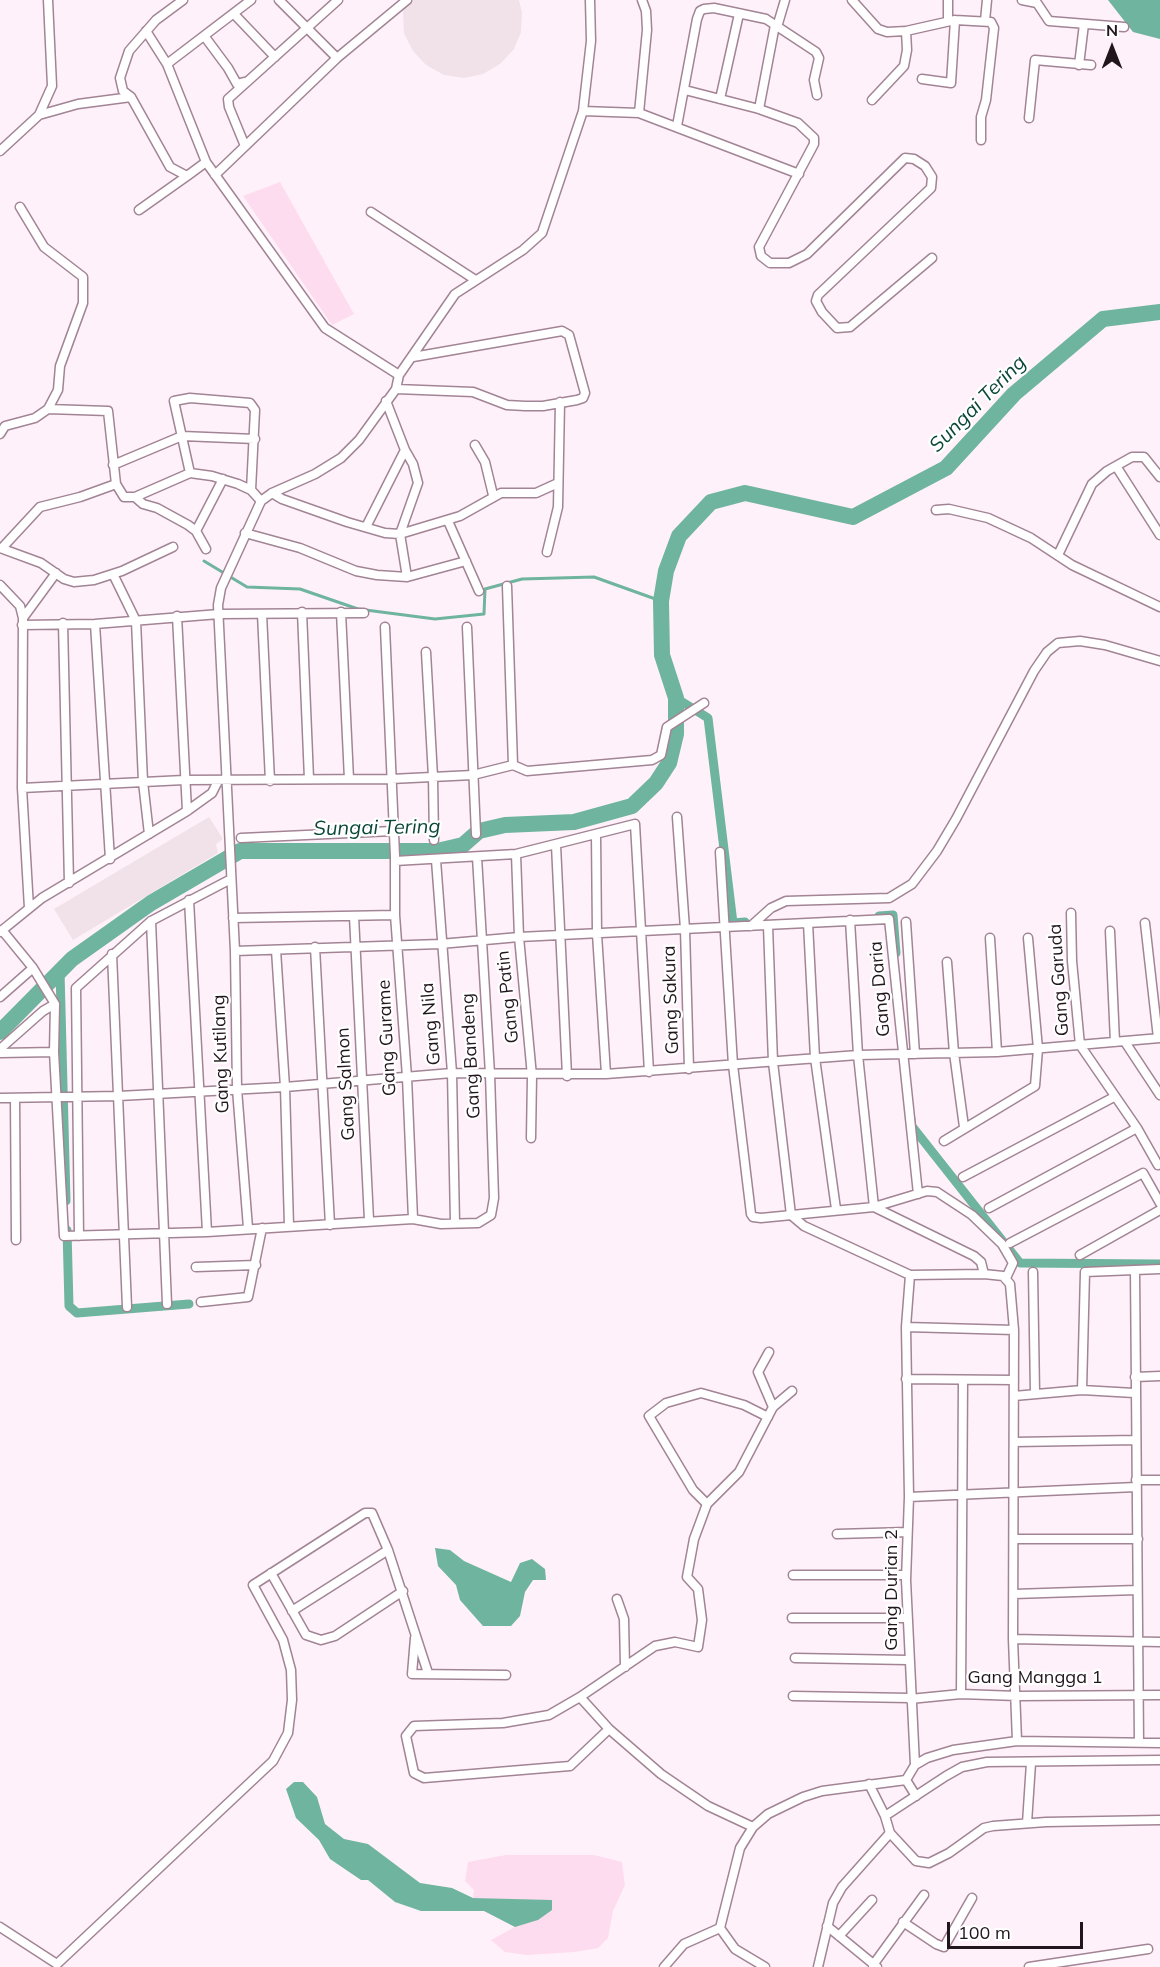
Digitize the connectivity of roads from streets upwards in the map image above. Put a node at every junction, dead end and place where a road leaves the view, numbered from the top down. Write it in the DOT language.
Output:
graph roads {
  1 [pos="48,0"];
  2 [pos="183,0"];
  3 [pos="250,0"];
  4 [pos="279,0"];
  5 [pos="406,0"];
  6 [pos="590,0"];
  7 [pos="642,0"];
  8 [pos="785,0"];
  9 [pos="852,0"];
  10 [pos="948,0"];
  11 [pos="981,0"];
  12 [pos="986,0"];
  13 [pos="1022,0"];
  14 [pos="334,1"];
  15 [pos="234,14"];
  16 [pos="739,14"];
  17 [pos="951,21"];
  18 [pos="985,21"];
  19 [pos="1084,24"];
  20 [pos="776,26"];
  21 [pos="1124,27"];
  22 [pos="306,28"];
  23 [pos="146,31"];
  24 [pos="906,31"];
  25 [pos="205,37"];
  26 [pos="275,57"];
  27 [pos="337,58"];
  28 [pos="167,64"];
  29 [pos="1079,65"];
  30 [pos="1091,65"];
  31 [pos="922,79"];
  32 [pos="244,82"];
  33 [pos="685,90"];
  34 [pos="817,95"];
  35 [pos="131,97"];
  36 [pos="720,99"];
  37 [pos="872,100"];
  38 [pos="759,109"];
  39 [pos="584,111"];
  40 [pos="639,113"];
  41 [pos="39,115"];
  42 [pos="1029,118"];
  43 [pos="676,126"];
  44 [pos="981,140"];
  45 [pos="245,146"];
  46 [pos="0,151"];
  47 [pos="206,162"];
  48 [pos="799,174"];
  49 [pos="215,175"];
  50 [pos="187,176"];
  51 [pos="20,207"];
  52 [pos="139,210"];
  53 [pos="371,212"];
  54 [pos="932,258"];
  55 [pos="474,279"];
  56 [pos="413,357"];
  57 [pos="399,375"];
  58 [pos="396,389"];
  59 [pos="386,401"];
  60 [pos="560,402"];
  61 [pos="48,409"];
  62 [pos="0,434"];
  63 [pos="182,436"];
  64 [pos="255,439"];
  65 [pos="475,445"];
  66 [pos="405,450"];
  67 [pos="113,465"];
  68 [pos="1116,466"];
  69 [pos="190,473"];
  70 [pos="1160,477"];
  71 [pos="223,479"];
  72 [pos="558,483"];
  73 [pos="116,484"];
  74 [pos="251,490"];
  75 [pos="272,493"];
  76 [pos="493,495"];
  77 [pos="135,497"];
  78 [pos="261,501"];
  79 [pos="936,510"];
  80 [pos="448,521"];
  81 [pos="366,527"];
  82 [pos="196,531"];
  83 [pos="245,533"];
  84 [pos="400,534"];
  85 [pos="1160,535"];
  86 [pos="173,547"];
  87 [pos="1,548"];
  88 [pos="206,549"];
  89 [pos="547,552"];
  90 [pos="1059,555"];
  91 [pos="466,561"];
  92 [pos="56,573"];
  93 [pos="113,574"];
  94 [pos="407,577"];
  95 [pos="0,585"];
  96 [pos="507,586"];
  97 [pos="479,591"];
  98 [pos="1160,607"];
  99 [pos="302,612"];
  100 [pos="341,612"];
  101 [pos="364,613"];
  102 [pos="219,614"];
  103 [pos="262,614"];
  104 [pos="177,616"];
  105 [pos="136,621"];
  106 [pos="22,622"];
  107 [pos="63,623"];
  108 [pos="95,624"];
  109 [pos="385,627"];
  110 [pos="467,627"];
  111 [pos="426,652"];
  112 [pos="1160,661"];
  113 [pos="704,704"];
  114 [pos="513,765"];
  115 [pos="473,775"];
  116 [pos="433,777"];
  117 [pos="309,778"];
  118 [pos="349,778"];
  119 [pos="391,779"];
  120 [pos="184,780"];
  121 [pos="270,781"];
  122 [pos="143,782"];
  123 [pos="222,782"];
  124 [pos="105,785"];
  125 [pos="66,786"];
  126 [pos="22,788"];
  127 [pos="187,811"];
  128 [pos="677,817"];
  129 [pos="393,831"];
  130 [pos="149,834"];
  131 [pos="476,834"];
  132 [pos="596,834"];
  133 [pos="241,838"];
  134 [pos="434,840"];
  135 [pos="556,845"];
  136 [pos="720,852"];
  137 [pos="516,854"];
  138 [pos="477,857"];
  139 [pos="395,858"];
  140 [pos="110,859"];
  141 [pos="436,860"];
  142 [pos="231,875"];
  143 [pos="69,883"];
  144 [pos="189,900"];
  145 [pos="29,908"];
  146 [pos="1071,913"];
  147 [pos="395,915"];
  148 [pos="354,916"];
  149 [pos="233,918"];
  150 [pos="850,920"];
  151 [pos="152,921"];
  152 [pos="906,922"];
  153 [pos="808,923"];
  154 [pos="1144,923"];
  155 [pos="753,925"];
  156 [pos="768,926"];
  157 [pos="726,927"];
  158 [pos="685,929"];
  159 [pos="1,931"];
  160 [pos="642,931"];
  161 [pos="1110,931"];
  162 [pos="597,934"];
  163 [pos="559,936"];
  164 [pos="519,937"];
  165 [pos="990,938"];
  166 [pos="1028,938"];
  167 [pos="481,940"];
  168 [pos="398,944"];
  169 [pos="440,944"];
  170 [pos="356,946"];
  171 [pos="315,947"];
  172 [pos="276,950"];
  173 [pos="235,951"];
  174 [pos="112,954"];
  175 [pos="947,962"];
  176 [pos="33,968"];
  177 [pos="0,997"];
  178 [pos="54,1001"];
  179 [pos="1159,1038"];
  180 [pos="1115,1042"];
  181 [pos="1125,1042"];
  182 [pos="1080,1045"];
  183 [pos="1038,1049"];
  184 [pos="0,1051"];
  185 [pos="54,1052"];
  186 [pos="997,1052"];
  187 [pos="954,1053"];
  188 [pos="909,1054"];
  189 [pos="858,1055"];
  190 [pos="815,1058"];
  191 [pos="773,1062"];
  192 [pos="733,1065"];
  193 [pos="689,1069"];
  194 [pos="649,1072"];
  195 [pos="452,1073"];
  196 [pos="490,1074"];
  197 [pos="606,1074"];
  198 [pos="532,1076"];
  199 [pos="567,1076"];
  200 [pos="407,1077"];
  201 [pos="362,1079"];
  202 [pos="324,1082"];
  203 [pos="285,1087"];
  204 [pos="237,1089"];
  205 [pos="199,1090"];
  206 [pos="159,1094"];
  207 [pos="75,1095"];
  208 [pos="1160,1095"];
  209 [pos="57,1096"];
  210 [pos="119,1096"];
  211 [pos="1114,1097"];
  212 [pos="0,1098"];
  213 [pos="15,1098"];
  214 [pos="964,1127"];
  215 [pos="1137,1128"];
  216 [pos="531,1138"];
  217 [pos="944,1141"];
  218 [pos="1159,1165"];
  219 [pos="1143,1173"];
  220 [pos="963,1177"];
  221 [pos="918,1194"];
  222 [pos="1160,1203"];
  223 [pos="874,1207"];
  224 [pos="989,1208"];
  225 [pos="836,1209"];
  226 [pos="1160,1210"];
  227 [pos="791,1215"];
  228 [pos="413,1219"];
  229 [pos="369,1220"];
  230 [pos="455,1223"];
  231 [pos="330,1225"];
  232 [pos="289,1226"];
  233 [pos="249,1228"];
  234 [pos="262,1228"];
  235 [pos="207,1232"];
  236 [pos="166,1233"];
  237 [pos="126,1235"];
  238 [pos="78,1236"];
  239 [pos="16,1240"];
  240 [pos="1010,1243"];
  241 [pos="1080,1255"];
  242 [pos="255,1265"];
  243 [pos="196,1267"];
  244 [pos="1160,1269"];
  245 [pos="1135,1270"];
  246 [pos="1033,1272"];
  247 [pos="984,1274"];
  248 [pos="910,1275"];
  249 [pos="1006,1278"];
  250 [pos="201,1302"];
  251 [pos="167,1304"];
  252 [pos="128,1307"];
  253 [pos="906,1327"];
  254 [pos="1014,1330"];
  255 [pos="769,1352"];
  256 [pos="1160,1376"];
  257 [pos="1135,1377"];
  258 [pos="906,1379"];
  259 [pos="963,1380"];
  260 [pos="1014,1380"];
  261 [pos="1082,1390"];
  262 [pos="792,1391"];
  263 [pos="1035,1393"];
  264 [pos="1134,1393"];
  265 [pos="1014,1396"];
  266 [pos="773,1407"];
  267 [pos="768,1417"];
  268 [pos="1136,1440"];
  269 [pos="1014,1442"];
  270 [pos="1160,1480"];
  271 [pos="1136,1483"];
  272 [pos="1013,1491"];
  273 [pos="963,1496"];
  274 [pos="909,1497"];
  275 [pos="707,1504"];
  276 [pos="907,1532"];
  277 [pos="837,1534"];
  278 [pos="1014,1539"];
  279 [pos="1138,1539"];
  280 [pos="387,1550"];
  281 [pos="271,1573"];
  282 [pos="793,1575"];
  283 [pos="906,1575"];
  284 [pos="1136,1590"];
  285 [pos="403,1591"];
  286 [pos="1014,1594"];
  287 [pos="616,1599"];
  288 [pos="292,1611"];
  289 [pos="792,1618"];
  290 [pos="906,1618"];
  291 [pos="415,1637"];
  292 [pos="1014,1639"];
  293 [pos="1160,1641"];
  294 [pos="1136,1643"];
  295 [pos="795,1658"];
  296 [pos="908,1660"];
  297 [pos="625,1667"];
  298 [pos="428,1673"];
  299 [pos="506,1675"];
  300 [pos="961,1694"];
  301 [pos="1137,1694"];
  302 [pos="1160,1695"];
  303 [pos="793,1696"];
  304 [pos="1017,1696"];
  305 [pos="580,1697"];
  306 [pos="910,1698"];
  307 [pos="609,1729"];
  308 [pos="1017,1741"];
  309 [pos="1139,1742"];
  310 [pos="1160,1743"];
  311 [pos="1160,1760"];
  312 [pos="1031,1763"];
  313 [pos="915,1765"];
  314 [pos="906,1780"];
  315 [pos="869,1784"];
  316 [pos="916,1796"];
  317 [pos="885,1816"];
  318 [pos="1160,1820"];
  319 [pos="1027,1823"];
  320 [pos="753,1827"];
  321 [pos="890,1833"];
  322 [pos="924,1895"];
  323 [pos="972,1898"];
  324 [pos="872,1900"];
  325 [pos="903,1922"];
  326 [pos="826,1926"];
  327 [pos="0,1927"];
  328 [pos="720,1928"];
  329 [pos="839,1936"];
  330 [pos="1148,1949"];
  331 [pos="875,1966"];
  332 [pos="664,1967"];
  333 [pos="765,1967"];
  334 [pos="818,1967"];
  335 [pos="1029,1967"];
  1 -- 41 [label="street"];
  2 -- 23 [label="street"];
  3 -- 15 [label="street"];
  4 -- 22 [label="street"];
  5 -- 27 [label="street"];
  6 -- 39 [label="street"];
  7 -- 40 [label="street"];
  8 -- 20 [label="street"];
  9 -- 24 [label="street"];
  10 -- 17 [label="street"];
  11 -- 12 [label="street"];
  12 -- 18 [label="street"];
  13 -- 19 [label="street"];
  14 -- 22 [label="street"];
  15 -- 25 [label="street"];
  15 -- 26 [label="street"];
  16 -- 20 [label="street"];
  16 -- 33 [label="street"];
  16 -- 36 [label="street"];
  17 -- 18 [label="street"];
  17 -- 24 [label="street"];
  17 -- 31 [label="street"];
  18 -- 44 [label="street"];
  19 -- 21 [label="street"];
  19 -- 29 [label="street"];
  20 -- 34 [label="street"];
  20 -- 38 [label="street"];
  22 -- 26 [label="street"];
  22 -- 27 [label="street"];
  23 -- 28 [label="street"];
  23 -- 35 [label="street"];
  24 -- 37 [label="street"];
  25 -- 28 [label="street"];
  25 -- 32 [label="street"];
  26 -- 32 [label="street"];
  27 -- 45 [label="street"];
  28 -- 47 [label="street"];
  29 -- 30 [label="street"];
  29 -- 42 [label="street"];
  32 -- 45 [label="street"];
  33 -- 36 [label="street"];
  33 -- 43 [label="street"];
  35 -- 41 [label="street"];
  35 -- 50 [label="street"];
  36 -- 38 [label="street"];
  38 -- 48 [label="street"];
  39 -- 40 [label="street"];
  39 -- 55 [label="street"];
  40 -- 43 [label="street"];
  41 -- 46 [label="street"];
  43 -- 48 [label="street"];
  45 -- 49 [label="street"];
  47 -- 49 [label="street"];
  47 -- 50 [label="street"];
  48 -- 54 [label="street"];
  49 -- 57 [label="street"];
  50 -- 52 [label="street"];
  51 -- 61 [label="street"];
  53 -- 55 [label="street"];
  55 -- 56 [label="street"];
  56 -- 57 [label="street"];
  56 -- 60 [label="street"];
  57 -- 58 [label="street"];
  58 -- 59 [label="street"];
  58 -- 60 [label="street"];
  59 -- 66 [label="street"];
  59 -- 75 [label="street"];
  60 -- 72 [label="street"];
  61 -- 62 [label="street"];
  61 -- 67 [label="street"];
  63 -- 64 [label="street"];
  63 -- 64 [label="street"];
  63 -- 67 [label="street"];
  63 -- 69 [label="street"];
  64 -- 74 [label="street"];
  65 -- 76 [label="street"];
  66 -- 81 [label="street"];
  66 -- 84 [label="street"];
  67 -- 73 [label="street"];
  68 -- 70 [label="street"];
  68 -- 85 [label="street"];
  68 -- 90 [label="street"];
  69 -- 71 [label="street"];
  69 -- 77 [label="street"];
  71 -- 74 [label="street"];
  71 -- 82 [label="street"];
  72 -- 76 [label="street"];
  72 -- 89 [label="street"];
  73 -- 77 [label="street"];
  73 -- 87 [label="street"];
  74 -- 78 [label="street"];
  75 -- 78 [label="street"];
  75 -- 81 [label="street"];
  76 -- 80 [label="street"];
  77 -- 82 [label="street"];
  78 -- 83 [label="street, Gang Kutilang"];
  79 -- 90 [label="street"];
  80 -- 84 [label="street"];
  80 -- 91 [label="street"];
  81 -- 84 [label="street"];
  82 -- 88 [label="street"];
  83 -- 94 [label="street"];
  83 -- 102 [label="street, Gang Kutilang"];
  84 -- 94 [label="street"];
  86 -- 93 [label="street"];
  87 -- 92 [label="street"];
  90 -- 98 [label="street"];
  91 -- 94 [label="street"];
  91 -- 97 [label="street"];
  92 -- 93 [label="street"];
  92 -- 106 [label="street"];
  93 -- 105 [label="street"];
  95 -- 106 [label="street"];
  96 -- 114 [label="street"];
  99 -- 100 [label="street"];
  99 -- 103 [label="street"];
  99 -- 117 [label="street"];
  100 -- 101 [label="street"];
  100 -- 118 [label="street"];
  102 -- 103 [label="street"];
  102 -- 104 [label="street"];
  102 -- 123 [label="street, Gang Kutilang"];
  103 -- 121 [label="street"];
  104 -- 105 [label="street"];
  104 -- 120 [label="street"];
  105 -- 108 [label="street"];
  105 -- 122 [label="street"];
  106 -- 107 [label="street"];
  106 -- 126 [label="street"];
  107 -- 108 [label="street"];
  107 -- 125 [label="street"];
  108 -- 124 [label="street"];
  109 -- 119 [label="street, Gang Gurame"];
  110 -- 115 [label="street"];
  111 -- 116 [label="street"];
  112 -- 155 [label="street"];
  113 -- 114 [label="street"];
  114 -- 115 [label="street"];
  115 -- 116 [label="street"];
  115 -- 131 [label="street"];
  116 -- 119 [label="street"];
  116 -- 134 [label="street"];
  117 -- 118 [label="street"];
  117 -- 121 [label="street"];
  118 -- 119 [label="street"];
  119 -- 129 [label="street, Gang Gurame"];
  120 -- 122 [label="street"];
  120 -- 123 [label="street"];
  120 -- 127 [label="street"];
  121 -- 123 [label="street"];
  122 -- 124 [label="street"];
  122 -- 130 [label="street"];
  123 -- 127 [label="street"];
  123 -- 142 [label="street, Gang Kutilang"];
  124 -- 125 [label="street"];
  124 -- 140 [label="street"];
  125 -- 126 [label="street"];
  125 -- 143 [label="street"];
  126 -- 145 [label="street"];
  127 -- 130 [label="street"];
  128 -- 158 [label="street, Gang Sakura"];
  129 -- 133 [label="street"];
  129 -- 139 [label="street, Gang Gurame"];
  130 -- 140 [label="street"];
  132 -- 135 [label="street"];
  132 -- 160 [label="street"];
  132 -- 162 [label="street"];
  135 -- 137 [label="street"];
  135 -- 163 [label="street"];
  136 -- 157 [label="street"];
  137 -- 138 [label="street"];
  137 -- 164 [label="street, Gang Patin"];
  138 -- 141 [label="street"];
  138 -- 167 [label="street, Gang Bandeng"];
  139 -- 141 [label="street"];
  139 -- 147 [label="street, Gang Gurame"];
  140 -- 143 [label="street"];
  141 -- 169 [label="street, Gang Nila"];
  142 -- 144 [label="street"];
  142 -- 149 [label="street, Gang Kutilang"];
  143 -- 145 [label="street"];
  144 -- 151 [label="street"];
  144 -- 205 [label="street"];
  145 -- 159 [label="street"];
  146 -- 182 [label="street, Gang Garuda"];
  147 -- 148 [label="street"];
  147 -- 168 [label="street, Gang Gurame"];
  148 -- 149 [label="street"];
  148 -- 170 [label="street, Gang Salmon"];
  149 -- 173 [label="street, Gang Kutilang"];
  150 -- 153 [label="street, Gang Daria"];
  150 -- 188 [label="street, Gang Daria"];
  150 -- 189 [label="street"];
  151 -- 174 [label="street"];
  151 -- 206 [label="street"];
  152 -- 188 [label="street"];
  153 -- 156 [label="street, Gang Daria"];
  153 -- 190 [label="street"];
  154 -- 179 [label="street"];
  155 -- 156 [label="street, Gang Daria"];
  155 -- 157 [label="street, Gang Daria"];
  156 -- 191 [label="street"];
  157 -- 158 [label="street, Gang Daria"];
  157 -- 192 [label="street"];
  158 -- 160 [label="street, Gang Daria"];
  158 -- 193 [label="street, Gang Sakura"];
  159 -- 176 [label="street"];
  160 -- 162 [label="street, Gang Daria"];
  160 -- 194 [label="street"];
  161 -- 180 [label="street"];
  162 -- 163 [label="street, Gang Daria"];
  162 -- 197 [label="street"];
  163 -- 164 [label="street, Gang Daria"];
  163 -- 199 [label="street"];
  164 -- 167 [label="street, Gang Daria"];
  164 -- 198 [label="street, Gang Patin"];
  165 -- 186 [label="street"];
  166 -- 183 [label="street"];
  167 -- 169 [label="street, Gang Daria"];
  167 -- 196 [label="street, Gang Bandeng"];
  168 -- 169 [label="street, Gang Daria"];
  168 -- 170 [label="street, Gang Daria"];
  168 -- 200 [label="street, Gang Gurame"];
  169 -- 195 [label="street, Gang Nila"];
  170 -- 171 [label="street, Gang Daria"];
  170 -- 201 [label="street, Gang Salmon"];
  171 -- 172 [label="street, Gang Daria"];
  171 -- 202 [label="street"];
  172 -- 173 [label="street, Gang Daria"];
  172 -- 203 [label="street"];
  173 -- 204 [label="street, Gang Kutilang"];
  174 -- 207 [label="street"];
  174 -- 210 [label="street"];
  175 -- 187 [label="street"];
  176 -- 177 [label="street"];
  176 -- 178 [label="street"];
  178 -- 184 [label="street"];
  178 -- 185 [label="street"];
  179 -- 181 [label="street"];
  180 -- 181 [label="street"];
  180 -- 182 [label="street"];
  181 -- 208 [label="street"];
  182 -- 183 [label="street"];
  182 -- 211 [label="street"];
  183 -- 186 [label="street"];
  183 -- 214 [label="street"];
  184 -- 185 [label="street"];
  185 -- 209 [label="street"];
  186 -- 187 [label="street"];
  187 -- 188 [label="street"];
  187 -- 214 [label="street"];
  188 -- 189 [label="street"];
  188 -- 221 [label="street, Gang Daria"];
  189 -- 190 [label="street"];
  189 -- 223 [label="street"];
  190 -- 191 [label="street"];
  190 -- 225 [label="street"];
  191 -- 192 [label="street"];
  191 -- 227 [label="street"];
  192 -- 193 [label="street"];
  192 -- 227 [label="street"];
  193 -- 194 [label="street"];
  194 -- 197 [label="street"];
  195 -- 196 [label="street"];
  195 -- 200 [label="street"];
  195 -- 230 [label="street, Gang Nila"];
  196 -- 198 [label="street"];
  196 -- 230 [label="street, Gang Bandeng"];
  197 -- 199 [label="street"];
  198 -- 199 [label="street"];
  198 -- 216 [label="street, Gang Patin"];
  200 -- 201 [label="street"];
  200 -- 228 [label="street, Gang Gurame"];
  201 -- 202 [label="street"];
  201 -- 229 [label="street, Gang Salmon"];
  202 -- 203 [label="street"];
  202 -- 231 [label="street"];
  203 -- 204 [label="street"];
  203 -- 232 [label="street"];
  204 -- 205 [label="street"];
  204 -- 233 [label="street, Gang Kutilang"];
  205 -- 206 [label="street"];
  205 -- 235 [label="street"];
  206 -- 210 [label="street"];
  206 -- 236 [label="street"];
  207 -- 209 [label="street"];
  207 -- 210 [label="street"];
  207 -- 238 [label="street"];
  209 -- 213 [label="street"];
  209 -- 238 [label="street"];
  210 -- 237 [label="street"];
  211 -- 215 [label="street"];
  211 -- 220 [label="street"];
  212 -- 213 [label="street"];
  213 -- 239 [label="street"];
  214 -- 217 [label="street"];
  215 -- 218 [label="street"];
  215 -- 224 [label="street"];
  218 -- 219 [label="street"];
  219 -- 222 [label="street"];
  219 -- 240 [label="street"];
  221 -- 223 [label="street"];
  221 -- 249 [label="street"];
  223 -- 225 [label="street"];
  223 -- 247 [label="street"];
  225 -- 227 [label="street"];
  226 -- 241 [label="street"];
  227 -- 248 [label="street"];
  228 -- 229 [label="street"];
  228 -- 230 [label="street"];
  229 -- 231 [label="street"];
  231 -- 232 [label="street"];
  232 -- 234 [label="street"];
  233 -- 234 [label="street"];
  233 -- 235 [label="street"];
  234 -- 242 [label="street"];
  235 -- 236 [label="street"];
  236 -- 237 [label="street"];
  236 -- 251 [label="street"];
  237 -- 238 [label="street"];
  237 -- 252 [label="street"];
  242 -- 243 [label="street"];
  242 -- 250 [label="street"];
  244 -- 245 [label="street"];
  245 -- 257 [label="street"];
  245 -- 261 [label="street"];
  246 -- 263 [label="street"];
  247 -- 248 [label="street"];
  247 -- 249 [label="street"];
  248 -- 253 [label="street, Gang Durian 2"];
  249 -- 254 [label="street"];
  253 -- 254 [label="street"];
  253 -- 258 [label="street, Gang Durian 2"];
  254 -- 260 [label="street"];
  255 -- 266 [label="street"];
  256 -- 257 [label="street"];
  257 -- 264 [label="street"];
  258 -- 259 [label="street"];
  258 -- 274 [label="street, Gang Durian 2"];
  259 -- 260 [label="street"];
  259 -- 273 [label="street"];
  260 -- 265 [label="street"];
  261 -- 263 [label="street"];
  261 -- 264 [label="street"];
  262 -- 266 [label="street"];
  263 -- 265 [label="street"];
  264 -- 268 [label="street"];
  265 -- 269 [label="street"];
  266 -- 267 [label="street"];
  267 -- 275 [label="street"];
  267 -- 275 [label="street"];
  268 -- 269 [label="street"];
  268 -- 271 [label="street"];
  269 -- 272 [label="street"];
  270 -- 271 [label="street"];
  271 -- 272 [label="street"];
  271 -- 279 [label="street"];
  272 -- 273 [label="street"];
  272 -- 278 [label="street"];
  273 -- 274 [label="street"];
  273 -- 300 [label="street"];
  274 -- 276 [label="street, Gang Durian 2"];
  275 -- 297 [label="street"];
  276 -- 277 [label="street"];
  276 -- 283 [label="street, Gang Durian 2"];
  278 -- 279 [label="street"];
  278 -- 286 [label="street"];
  279 -- 284 [label="street"];
  280 -- 281 [label="street"];
  280 -- 285 [label="street"];
  280 -- 288 [label="street"];
  281 -- 288 [label="street"];
  281 -- 327 [label="street"];
  282 -- 283 [label="street"];
  283 -- 290 [label="street, Gang Durian 2"];
  284 -- 286 [label="street"];
  284 -- 294 [label="street"];
  285 -- 288 [label="street"];
  285 -- 291 [label="street"];
  286 -- 292 [label="street"];
  287 -- 297 [label="street"];
  289 -- 290 [label="street"];
  290 -- 296 [label="street, Gang Durian 2"];
  291 -- 298 [label="street"];
  291 -- 298 [label="street"];
  292 -- 294 [label="street"];
  292 -- 304 [label="street"];
  293 -- 294 [label="street"];
  294 -- 301 [label="street"];
  295 -- 296 [label="street"];
  296 -- 306 [label="street, Gang Durian 2"];
  297 -- 305 [label="street"];
  298 -- 299 [label="street"];
  300 -- 304 [label="street, Gang Mangga 1"];
  300 -- 306 [label="street, Gang Mangga 1"];
  301 -- 302 [label="street, Gang Mangga 1"];
  301 -- 304 [label="street, Gang Mangga 1"];
  301 -- 309 [label="street"];
  303 -- 306 [label="street, Gang Mangga 1"];
  304 -- 308 [label="street"];
  305 -- 307 [label="street"];
  305 -- 307 [label="street"];
  306 -- 313 [label="street, Gang Durian 2"];
  307 -- 320 [label="street"];
  308 -- 309 [label="street"];
  308 -- 313 [label="street"];
  309 -- 310 [label="street"];
  311 -- 312 [label="street"];
  312 -- 316 [label="street"];
  312 -- 319 [label="street"];
  313 -- 314 [label="street"];
  314 -- 315 [label="street"];
  314 -- 316 [label="street"];
  315 -- 317 [label="street"];
  315 -- 320 [label="street"];
  316 -- 317 [label="street"];
  317 -- 321 [label="street"];
  318 -- 319 [label="street"];
  319 -- 321 [label="street"];
  320 -- 328 [label="street"];
  321 -- 326 [label="street"];
  322 -- 325 [label="street"];
  323 -- 325 [label="street"];
  324 -- 329 [label="street"];
  325 -- 331 [label="street"];
  326 -- 329 [label="street"];
  326 -- 334 [label="street"];
  328 -- 332 [label="street"];
  328 -- 333 [label="street"];
  329 -- 331 [label="street"];
  330 -- 335 [label="street"];
}
